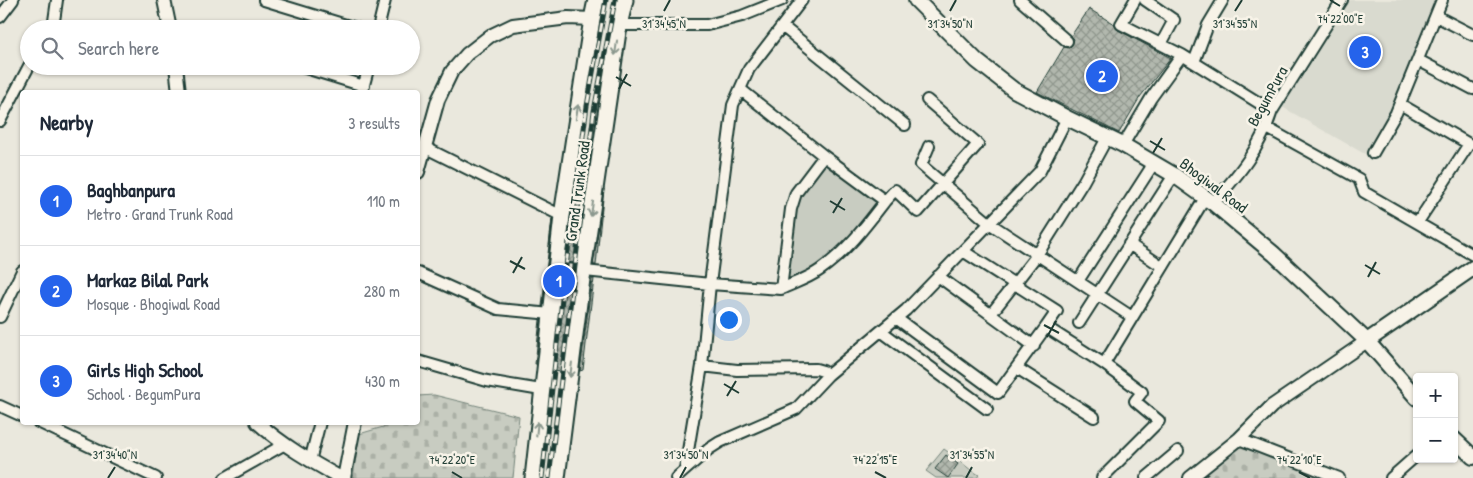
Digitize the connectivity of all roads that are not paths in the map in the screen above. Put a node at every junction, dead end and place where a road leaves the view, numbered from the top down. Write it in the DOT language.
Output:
graph roads {
  1 [pos="12,0"];
  2 [pos="57,0"];
  3 [pos="164,0"];
  4 [pos="264,0"];
  5 [pos="386,0"];
  6 [pos="596,0"];
  7 [pos="624,0"];
  8 [pos="782,0"];
  9 [pos="802,0"];
  10 [pos="1020,0"];
  11 [pos="1136,0"];
  12 [pos="1145,0"];
  13 [pos="1223,0"];
  14 [pos="1342,0"];
  15 [pos="1442,0"];
  16 [pos="922,2"];
  17 [pos="1436,16"];
  18 [pos="0,17"];
  19 [pos="592,19"];
  20 [pos="54,20"];
  21 [pos="168,20"];
  22 [pos="330,20"];
  23 [pos="380,20"];
  24 [pos="619,25"];
  25 [pos="782,26"];
  26 [pos="1473,35"];
  27 [pos="1067,40"];
  28 [pos="1161,44"];
  29 [pos="1182,56"];
  30 [pos="1418,60"];
  31 [pos="1194,62"];
  32 [pos="25,75"];
  33 [pos="177,75"];
  34 [pos="324,75"];
  35 [pos="367,75"];
  36 [pos="363,89"];
  37 [pos="740,89"];
  38 [pos="1473,89"];
  39 [pos="179,90"];
  40 [pos="926,100"];
  41 [pos="1400,104"];
  42 [pos="1272,111"];
  43 [pos="1067,118"];
  44 [pos="0,121"];
  45 [pos="904,125"];
  46 [pos="1267,128"];
  47 [pos="1107,138"];
  48 [pos="929,146"];
  49 [pos="1124,146"];
  50 [pos="426,148"];
  51 [pos="1373,154"];
  52 [pos="824,156"];
  53 [pos="1154,163"];
  54 [pos="420,166"];
  55 [pos="1174,175"];
  56 [pos="943,184"];
  57 [pos="1209,200"];
  58 [pos="885,201"];
  59 [pos="562,216"];
  60 [pos="1418,222"];
  61 [pos="989,223"];
  62 [pos="1129,244"];
  63 [pos="963,251"];
  64 [pos="1037,254"];
  65 [pos="1473,255"];
  66 [pos="1163,267"];
  67 [pos="556,268"];
  68 [pos="1473,268"];
  69 [pos="583,271"];
  70 [pos="20,274"];
  71 [pos="420,274"];
  72 [pos="938,276"];
  73 [pos="1078,281"];
  74 [pos="710,284"];
  75 [pos="1014,284"];
  76 [pos="781,289"];
  77 [pos="1098,294"];
  78 [pos="551,314"];
  79 [pos="991,314"];
  80 [pos="0,317"];
  81 [pos="896,318"];
  82 [pos="1132,318"];
  83 [pos="1079,323"];
  84 [pos="1046,327"];
  85 [pos="881,331"];
  86 [pos="1367,341"];
  87 [pos="1034,346"];
  88 [pos="420,362"];
  89 [pos="1104,364"];
  90 [pos="702,366"];
  91 [pos="1017,368"];
  92 [pos="828,375"];
  93 [pos="542,390"];
  94 [pos="1413,393"];
  95 [pos="0,406"];
  96 [pos="987,409"];
  97 [pos="20,415"];
  98 [pos="1094,417"];
  99 [pos="44,425"];
  100 [pos="319,425"];
  101 [pos="354,425"];
  102 [pos="270,428"];
  103 [pos="1239,439"];
  104 [pos="1458,443"];
  105 [pos="285,444"];
  106 [pos="1178,451"];
  107 [pos="1473,457"];
  108 [pos="1413,459"];
  109 [pos="310,461"];
  110 [pos="685,469"];
  111 [pos="229,477"];
  112 [pos="156,478"];
  113 [pos="343,478"];
  114 [pos="533,478"];
  115 [pos="557,478"];
  116 [pos="676,478"];
  117 [pos="1102,478"];
  118 [pos="1146,478"];
  119 [pos="1190,478"];
  120 [pos="1339,478"];
  121 [pos="1391,478"];
  1 -- 18 [label="street"];
  2 -- 20 [label="street"];
  3 -- 21 [label="street"];
  4 -- 22 [label="street"];
  5 -- 23 [label="street"];
  6 -- 19 [label="main road, Grand Trunk Road"];
  7 -- 24 [label="main road, Grand Trunk Road"];
  8 -- 24 [label="street"];
  9 -- 25 [label="street"];
  10 -- 27 [label="street"];
  11 -- 28 [label="street"];
  12 -- 28 [label="street"];
  13 -- 31 [label="street"];
  14 -- 42 [label="street, BegumPura"];
  15 -- 17 [label="street"];
  16 -- 43 [label="main road, Bhogiwal Road"];
  17 -- 26 [label="street"];
  17 -- 30 [label="street"];
  19 -- 50 [label="street"];
  59 -- 19 [label="main road, Grand Trunk Road, one-way"];
  24 -- 69 [label="main road, Grand Trunk Road, one-way"];
  25 -- 37 [label="street"];
  25 -- 45 [label="street"];
  28 -- 29 [label="street"];
  29 -- 31 [label="street"];
  29 -- 49 [label="street"];
  30 -- 38 [label="street"];
  30 -- 41 [label="street"];
  31 -- 42 [label="street"];
  32 -- 44 [label="street"];
  33 -- 39 [label="street"];
  34 -- 36 [label="street"];
  35 -- 36 [label="street"];
  37 -- 52 [label="street"];
  37 -- 74 [label="street"];
  40 -- 56 [label="street"];
  41 -- 51 [label="street"];
  41 -- 60 [label="street"];
  42 -- 46 [label="street, BegumPura"];
  43 -- 47 [label="main road, Bhogiwal Road"];
  43 -- 61 [label="street"];
  46 -- 57 [label="street, BegumPura"];
  46 -- 60 [label="street"];
  47 -- 49 [label="main road, Bhogiwal Road"];
  47 -- 64 [label="street"];
  48 -- 56 [label="street"];
  49 -- 53 [label="main road, Bhogiwal Road"];
  50 -- 54 [label="street"];
  50 -- 59 [label="street"];
  52 -- 58 [label="street"];
  52 -- 76 [label="street"];
  53 -- 55 [label="main road, Bhogiwal Road"];
  53 -- 73 [label="street"];
  55 -- 57 [label="main road, Bhogiwal Road"];
  55 -- 62 [label="street"];
  56 -- 58 [label="street"];
  56 -- 61 [label="street"];
  57 -- 66 [label="street, BegumPura"];
  57 -- 86 [label="main road, Bhogiwal Road"];
  58 -- 76 [label="street"];
  59 -- 67 [label="main road, Grand Trunk Road"];
  60 -- 65 [label="street"];
  61 -- 63 [label="street"];
  61 -- 64 [label="street"];
  62 -- 66 [label="street"];
  62 -- 77 [label="street"];
  63 -- 72 [label="street"];
  63 -- 75 [label="street"];
  64 -- 73 [label="street"];
  64 -- 75 [label="street"];
  66 -- 82 [label="street, BegumPura"];
  67 -- 69 [label="street"];
  67 -- 78 [label="main road, Grand Trunk Road"];
  68 -- 86 [label="main road"];
  69 -- 74 [label="street"];
  69 -- 115 [label="main road, Grand Trunk Road, one-way"];
  70 -- 80 [label="street"];
  71 -- 78 [label="street"];
  72 -- 79 [label="street"];
  72 -- 81 [label="street"];
  73 -- 77 [label="street"];
  74 -- 76 [label="street"];
  74 -- 90 [label="street"];
  75 -- 79 [label="street"];
  75 -- 84 [label="street"];
  77 -- 82 [label="street"];
  77 -- 83 [label="street"];
  78 -- 93 [label="main road, Grand Trunk Road"];
  79 -- 87 [label="street"];
  81 -- 85 [label="street"];
  81 -- 91 [label="street"];
  82 -- 89 [label="street, BegumPura"];
  84 -- 87 [label="street"];
  84 -- 89 [label="street"];
  85 -- 92 [label="street"];
  85 -- 96 [label="street"];
  86 -- 94 [label="main road, Bhogiwal Road"];
  86 -- 103 [label="street"];
  87 -- 91 [label="street"];
  88 -- 93 [label="street"];
  89 -- 117 [label="street"];
  90 -- 92 [label="street"];
  90 -- 110 [label="street"];
  91 -- 98 [label="street"];
  92 -- 110 [label="street"];
  114 -- 93 [label="main road, Grand Trunk Road, one-way"];
  95 -- 97 [label="street"];
  99 -- 112 [label="street"];
  100 -- 109 [label="street"];
  101 -- 113 [label="street"];
  102 -- 105 [label="street"];
  103 -- 119 [label="street"];
  103 -- 120 [label="street"];
  104 -- 107 [label="main road"];
  105 -- 109 [label="street"];
  105 -- 111 [label="street"];
  106 -- 118 [label="street"];
  108 -- 121 [label="street"];
  109 -- 113 [label="street"];
  110 -- 116 [label="street"];
}
